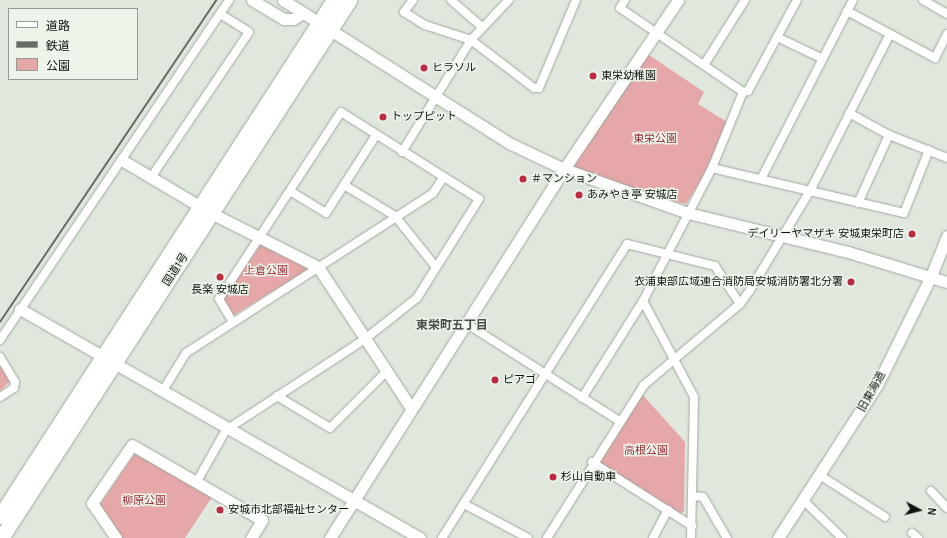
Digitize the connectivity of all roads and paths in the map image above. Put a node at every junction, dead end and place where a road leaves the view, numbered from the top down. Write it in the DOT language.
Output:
graph roads {
  1 [pos="230,0"];
  2 [pos="252,0"];
  3 [pos="283,0"];
  4 [pos="334,0"];
  5 [pos="349,0"];
  6 [pos="413,0"];
  7 [pos="509,0"];
  8 [pos="576,0"];
  9 [pos="625,0"];
  10 [pos="678,0"];
  11 [pos="745,0"];
  12 [pos="797,0"];
  13 [pos="853,0"];
  14 [pos="923,0"];
  15 [pos="455,1"];
  16 [pos="847,11"];
  17 [pos="304,13"];
  18 [pos="220,14"];
  19 [pos="947,14"];
  20 [pos="325,26"];
  21 [pos="482,27"];
  22 [pos="657,32"];
  23 [pos="890,34"];
  24 [pos="947,34"];
  25 [pos="777,37"];
  26 [pos="471,40"];
  27 [pos="821,58"];
  28 [pos="704,65"];
  29 [pos="743,92"];
  30 [pos="435,98"];
  31 [pos="850,113"];
  32 [pos="889,134"];
  33 [pos="376,135"];
  34 [pos="929,150"];
  35 [pos="402,152"];
  36 [pos="947,158"];
  37 [pos="122,160"];
  38 [pos="712,168"];
  39 [pos="564,169"];
  40 [pos="443,178"];
  41 [pos="150,179"];
  42 [pos="761,179"];
  43 [pos="344,185"];
  44 [pos="290,191"];
  45 [pos="810,191"];
  46 [pos="858,203"];
  47 [pos="207,211"];
  48 [pos="688,213"];
  49 [pos="395,216"];
  50 [pos="947,236"];
  51 [pos="259,237"];
  52 [pos="782,238"];
  53 [pos="667,253"];
  54 [pos="318,267"];
  55 [pos="436,267"];
  56 [pos="931,276"];
  57 [pos="947,282"];
  58 [pos="643,300"];
  59 [pos="740,304"];
  60 [pos="20,309"];
  61 [pos="232,321"];
  62 [pos="467,324"];
  63 [pos="365,339"];
  64 [pos="0,340"];
  65 [pos="0,357"];
  66 [pos="673,359"];
  67 [pos="109,361"];
  68 [pos="386,372"];
  69 [pos="545,374"];
  70 [pos="162,392"];
  71 [pos="277,396"];
  72 [pos="0,397"];
  73 [pos="582,398"];
  74 [pos="411,408"];
  75 [pos="619,421"];
  76 [pos="226,430"];
  77 [pos="592,462"];
  78 [pos="821,476"];
  79 [pos="196,483"];
  80 [pos="931,491"];
  81 [pos="692,496"];
  82 [pos="804,501"];
  83 [pos="353,502"];
  84 [pos="464,504"];
  85 [pos="947,508"];
  86 [pos="668,510"];
  87 [pos="0,516"];
  88 [pos="885,517"];
  89 [pos="692,526"];
  90 [pos="1,538"];
  91 [pos="116,538"];
  92 [pos="251,538"];
  93 [pos="330,538"];
  94 [pos="420,538"];
  95 [pos="442,538"];
  96 [pos="528,538"];
  97 [pos="547,538"];
  98 [pos="653,538"];
  99 [pos="691,538"];
  100 [pos="728,538"];
  101 [pos="778,538"];
  102 [pos="842,538"];
  1 -- 18 [label="street"];
  2 -- 17 [label="street"];
  3 -- 17 [label="street"];
  4 -- 20 [label="highway, 国道1号"];
  5 -- 20 [label="highway, 国道1号"];
  6 -- 26 [label="street"];
  7 -- 21 [label="street"];
  8 -- 26 [label="street"];
  9 -- 22 [label="street"];
  10 -- 22 [label="street"];
  11 -- 28 [label="street"];
  12 -- 25 [label="street"];
  13 -- 16 [label="street"];
  14 -- 19 [label="street"];
  15 -- 21 [label="street"];
  16 -- 23 [label="street"];
  16 -- 27 [label="street"];
  17 -- 20 [label="street"];
  18 -- 37 [label="street"];
  18 -- 41 [label="street"];
  20 -- 30 [label="street"];
  20 -- 47 [label="highway, 国道1号"];
  21 -- 26 [label="street"];
  22 -- 28 [label="street"];
  22 -- 39 [label="street"];
  23 -- 24 [label="street"];
  23 -- 31 [label="street"];
  25 -- 27 [label="street"];
  25 -- 29 [label="street"];
  26 -- 30 [label="street"];
  27 -- 42 [label="street"];
  28 -- 29 [label="street"];
  29 -- 38 [label="street"];
  30 -- 35 [label="street"];
  30 -- 39 [label="street"];
  31 -- 32 [label="street"];
  31 -- 45 [label="street"];
  32 -- 34 [label="street"];
  32 -- 46 [label="street"];
  33 -- 35 [label="street"];
  33 -- 43 [label="street"];
  33 -- 44 [label="street"];
  34 -- 36 [label="street"];
  34 -- 46 [label="street"];
  35 -- 40 [label="street"];
  37 -- 41 [label="street"];
  37 -- 60 [label="street"];
  38 -- 42 [label="street"];
  38 -- 48 [label="street"];
  39 -- 48 [label="street"];
  39 -- 62 [label="street"];
  40 -- 49 [label="street"];
  40 -- 55 [label="street"];
  41 -- 47 [label="street"];
  42 -- 45 [label="street"];
  43 -- 44 [label="street"];
  43 -- 49 [label="street"];
  44 -- 51 [label="street"];
  45 -- 46 [label="street"];
  45 -- 52 [label="street"];
  47 -- 51 [label="street"];
  47 -- 67 [label="highway, 国道1号"];
  48 -- 52 [label="street"];
  48 -- 53 [label="street"];
  49 -- 54 [label="street"];
  49 -- 55 [label="street"];
  50 -- 56 [label="street, 旧東海道"];
  51 -- 54 [label="street"];
  51 -- 61 [label="street"];
  52 -- 56 [label="street"];
  52 -- 59 [label="street"];
  53 -- 58 [label="street"];
  53 -- 59 [label="street"];
  53 -- 69 [label="street"];
  54 -- 61 [label="street"];
  54 -- 63 [label="street"];
  55 -- 63 [label="street"];
  56 -- 57 [label="street"];
  56 -- 78 [label="street, 旧東海道"];
  58 -- 66 [label="street"];
  58 -- 73 [label="street"];
  59 -- 66 [label="street"];
  60 -- 64 [label="street"];
  60 -- 67 [label="street"];
  61 -- 70 [label="street"];
  62 -- 69 [label="street"];
  62 -- 74 [label="street"];
  63 -- 68 [label="street"];
  63 -- 71 [label="street"];
  65 -- 72 [label="street"];
  66 -- 75 [label="street"];
  66 -- 81 [label="street"];
  67 -- 70 [label="street"];
  67 -- 87 [label="highway, 国道1号"];
  67 -- 90 [label="highway, 国道1号"];
  68 -- 71 [label="street"];
  68 -- 74 [label="street"];
  69 -- 73 [label="street"];
  69 -- 84 [label="street"];
  70 -- 76 [label="street"];
  71 -- 76 [label="street"];
  73 -- 75 [label="street"];
  74 -- 83 [label="street"];
  75 -- 77 [label="street"];
  76 -- 79 [label="street"];
  76 -- 83 [label="street"];
  77 -- 86 [label="street"];
  77 -- 97 [label="street"];
  78 -- 82 [label="street, 旧東海道"];
  78 -- 88 [label="street"];
  79 -- 91 [label="street"];
  79 -- 92 [label="street"];
  80 -- 85 [label="street"];
  81 -- 89 [label="street"];
  81 -- 100 [label="street"];
  82 -- 101 [label="street, 旧東海道"];
  82 -- 102 [label="street"];
  83 -- 93 [label="street"];
  83 -- 94 [label="street"];
  84 -- 95 [label="street"];
  84 -- 96 [label="street"];
  86 -- 89 [label="street"];
  86 -- 98 [label="street"];
  89 -- 99 [label="street"];
}
